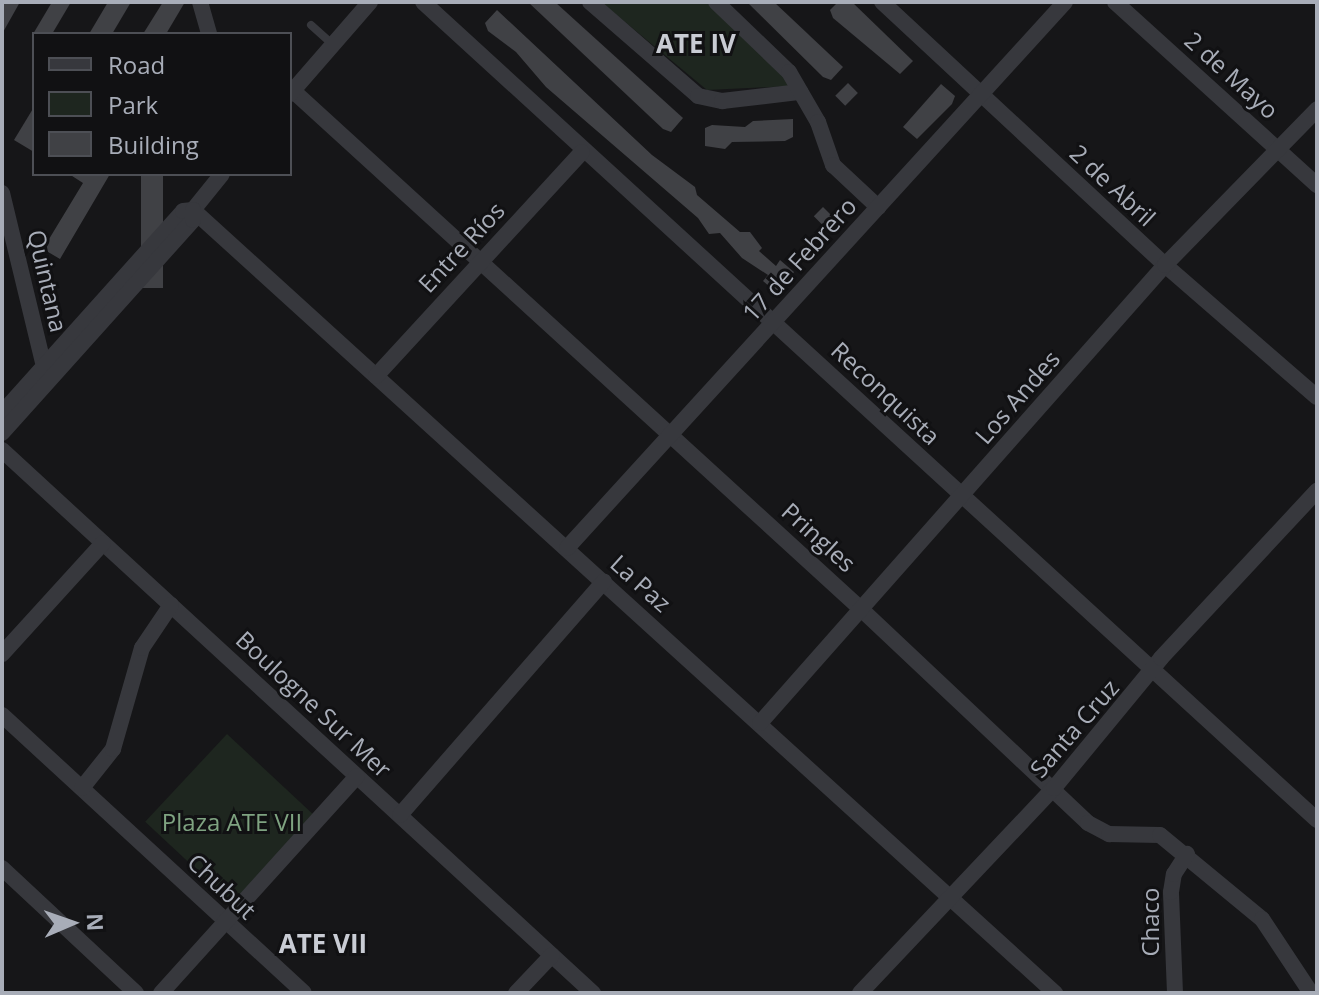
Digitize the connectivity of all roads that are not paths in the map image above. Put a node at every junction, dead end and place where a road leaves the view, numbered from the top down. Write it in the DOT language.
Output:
graph roads {
  1 [pos="370,2"];
  2 [pos="423,2"];
  3 [pos="590,2"];
  4 [pos="716,2"];
  5 [pos="882,2"];
  6 [pos="1065,2"];
  7 [pos="1115,2"];
  8 [pos="205,18"];
  9 [pos="311,25"];
  10 [pos="222,32"];
  11 [pos="333,45"];
  12 [pos="292,90"];
  13 [pos="292,92"];
  14 [pos="800,92"];
  15 [pos="983,96"];
  16 [pos="1317,109"];
  17 [pos="1280,150"];
  18 [pos="582,152"];
  19 [pos="220,176"];
  20 [pos="1317,185"];
  21 [pos="2,193"];
  22 [pos="878,207"];
  23 [pos="193,210"];
  24 [pos="5,221"];
  25 [pos="481,261"];
  26 [pos="1165,265"];
  27 [pos="774,323"];
  28 [pos="46,373"];
  29 [pos="376,376"];
  30 [pos="1317,397"];
  31 [pos="2,413"];
  32 [pos="2,433"];
  33 [pos="672,435"];
  34 [pos="2,450"];
  35 [pos="1317,491"];
  36 [pos="962,496"];
  37 [pos="103,543"];
  38 [pos="567,548"];
  39 [pos="604,581"];
  40 [pos="171,605"];
  41 [pos="861,609"];
  42 [pos="2,654"];
  43 [pos="1154,672"];
  44 [pos="2,715"];
  45 [pos="760,723"];
  46 [pos="357,776"];
  47 [pos="82,788"];
  48 [pos="1054,788"];
  49 [pos="400,815"];
  50 [pos="1317,820"];
  51 [pos="1187,854"];
  52 [pos="2,868"];
  53 [pos="949,896"];
  54 [pos="224,921"];
  55 [pos="552,955"];
  56 [pos="136,993"];
  57 [pos="161,993"];
  58 [pos="304,993"];
  59 [pos="516,993"];
  60 [pos="593,993"];
  61 [pos="860,993"];
  62 [pos="1055,993"];
  63 [pos="1175,993"];
  64 [pos="1311,993"];
  1 -- 11 [label="street"];
  2 -- 18 [label="street, Reconquista"];
  3 -- 14 [label="street"];
  4 -- 14 [label="street"];
  5 -- 15 [label="street, 2 de Abril"];
  6 -- 15 [label="street, 17 de Febrero"];
  7 -- 17 [label="street, 2 de Mayo"];
  8 -- 10 [label="street"];
  9 -- 11 [label="lane"];
  11 -- 12 [label="street"];
  13 -- 25 [label="street, Pringles"];
  14 -- 22 [label="street"];
  15 -- 22 [label="street, 17 de Febrero"];
  15 -- 26 [label="street, 2 de Abril"];
  16 -- 17 [label="street, Los Andes"];
  17 -- 20 [label="street, 2 de Mayo"];
  17 -- 26 [label="street, Los Andes"];
  18 -- 25 [label="street, Entre Ríos"];
  18 -- 27 [label="street, Reconquista"];
  19 -- 23 [label="street"];
  21 -- 24 [label="street, Quintana"];
  22 -- 27 [label="street, 17 de Febrero"];
  23 -- 28 [label="street"];
  23 -- 29 [label="street, La Paz"];
  24 -- 28 [label="street, Quintana"];
  25 -- 29 [label="street, Entre Ríos"];
  25 -- 33 [label="street, Pringles"];
  26 -- 30 [label="street, 2 de Abril"];
  26 -- 36 [label="street, Los Andes"];
  27 -- 33 [label="street, 17 de Febrero"];
  27 -- 36 [label="street, Reconquista"];
  28 -- 31 [label="street"];
  28 -- 32 [label="street"];
  29 -- 38 [label="street, La Paz"];
  33 -- 38 [label="street, 17 de Febrero"];
  33 -- 41 [label="street, Pringles"];
  34 -- 37 [label="street, Boulogne Sur Mer"];
  35 -- 43 [label="street, Santa Cruz"];
  36 -- 41 [label="street, Los Andes"];
  36 -- 43 [label="street, Reconquista"];
  37 -- 40 [label="street, Boulogne Sur Mer"];
  37 -- 42 [label="street"];
  38 -- 39 [label="street, La Paz"];
  39 -- 45 [label="street, La Paz"];
  39 -- 49 [label="street"];
  40 -- 46 [label="street, Boulogne Sur Mer"];
  40 -- 47 [label="street"];
  41 -- 45 [label="street, Los Andes"];
  41 -- 48 [label="street, Pringles"];
  43 -- 48 [label="street, Santa Cruz"];
  43 -- 50 [label="street, Reconquista"];
  44 -- 47 [label="street, Chubut"];
  45 -- 53 [label="street, La Paz"];
  46 -- 49 [label="street, Boulogne Sur Mer"];
  46 -- 54 [label="street"];
  47 -- 54 [label="street, Chubut"];
  48 -- 51 [label="street, Pringles"];
  48 -- 53 [label="street, Santa Cruz"];
  49 -- 55 [label="street, Boulogne Sur Mer"];
  51 -- 63 [label="street, Chaco"];
  51 -- 64 [label="street, Pringles"];
  52 -- 56 [label="street"];
  53 -- 61 [label="street, Santa Cruz"];
  53 -- 62 [label="street, La Paz"];
  54 -- 57 [label="street"];
  54 -- 58 [label="street, Chubut"];
  55 -- 59 [label="street"];
  55 -- 60 [label="street, Boulogne Sur Mer"];
}
